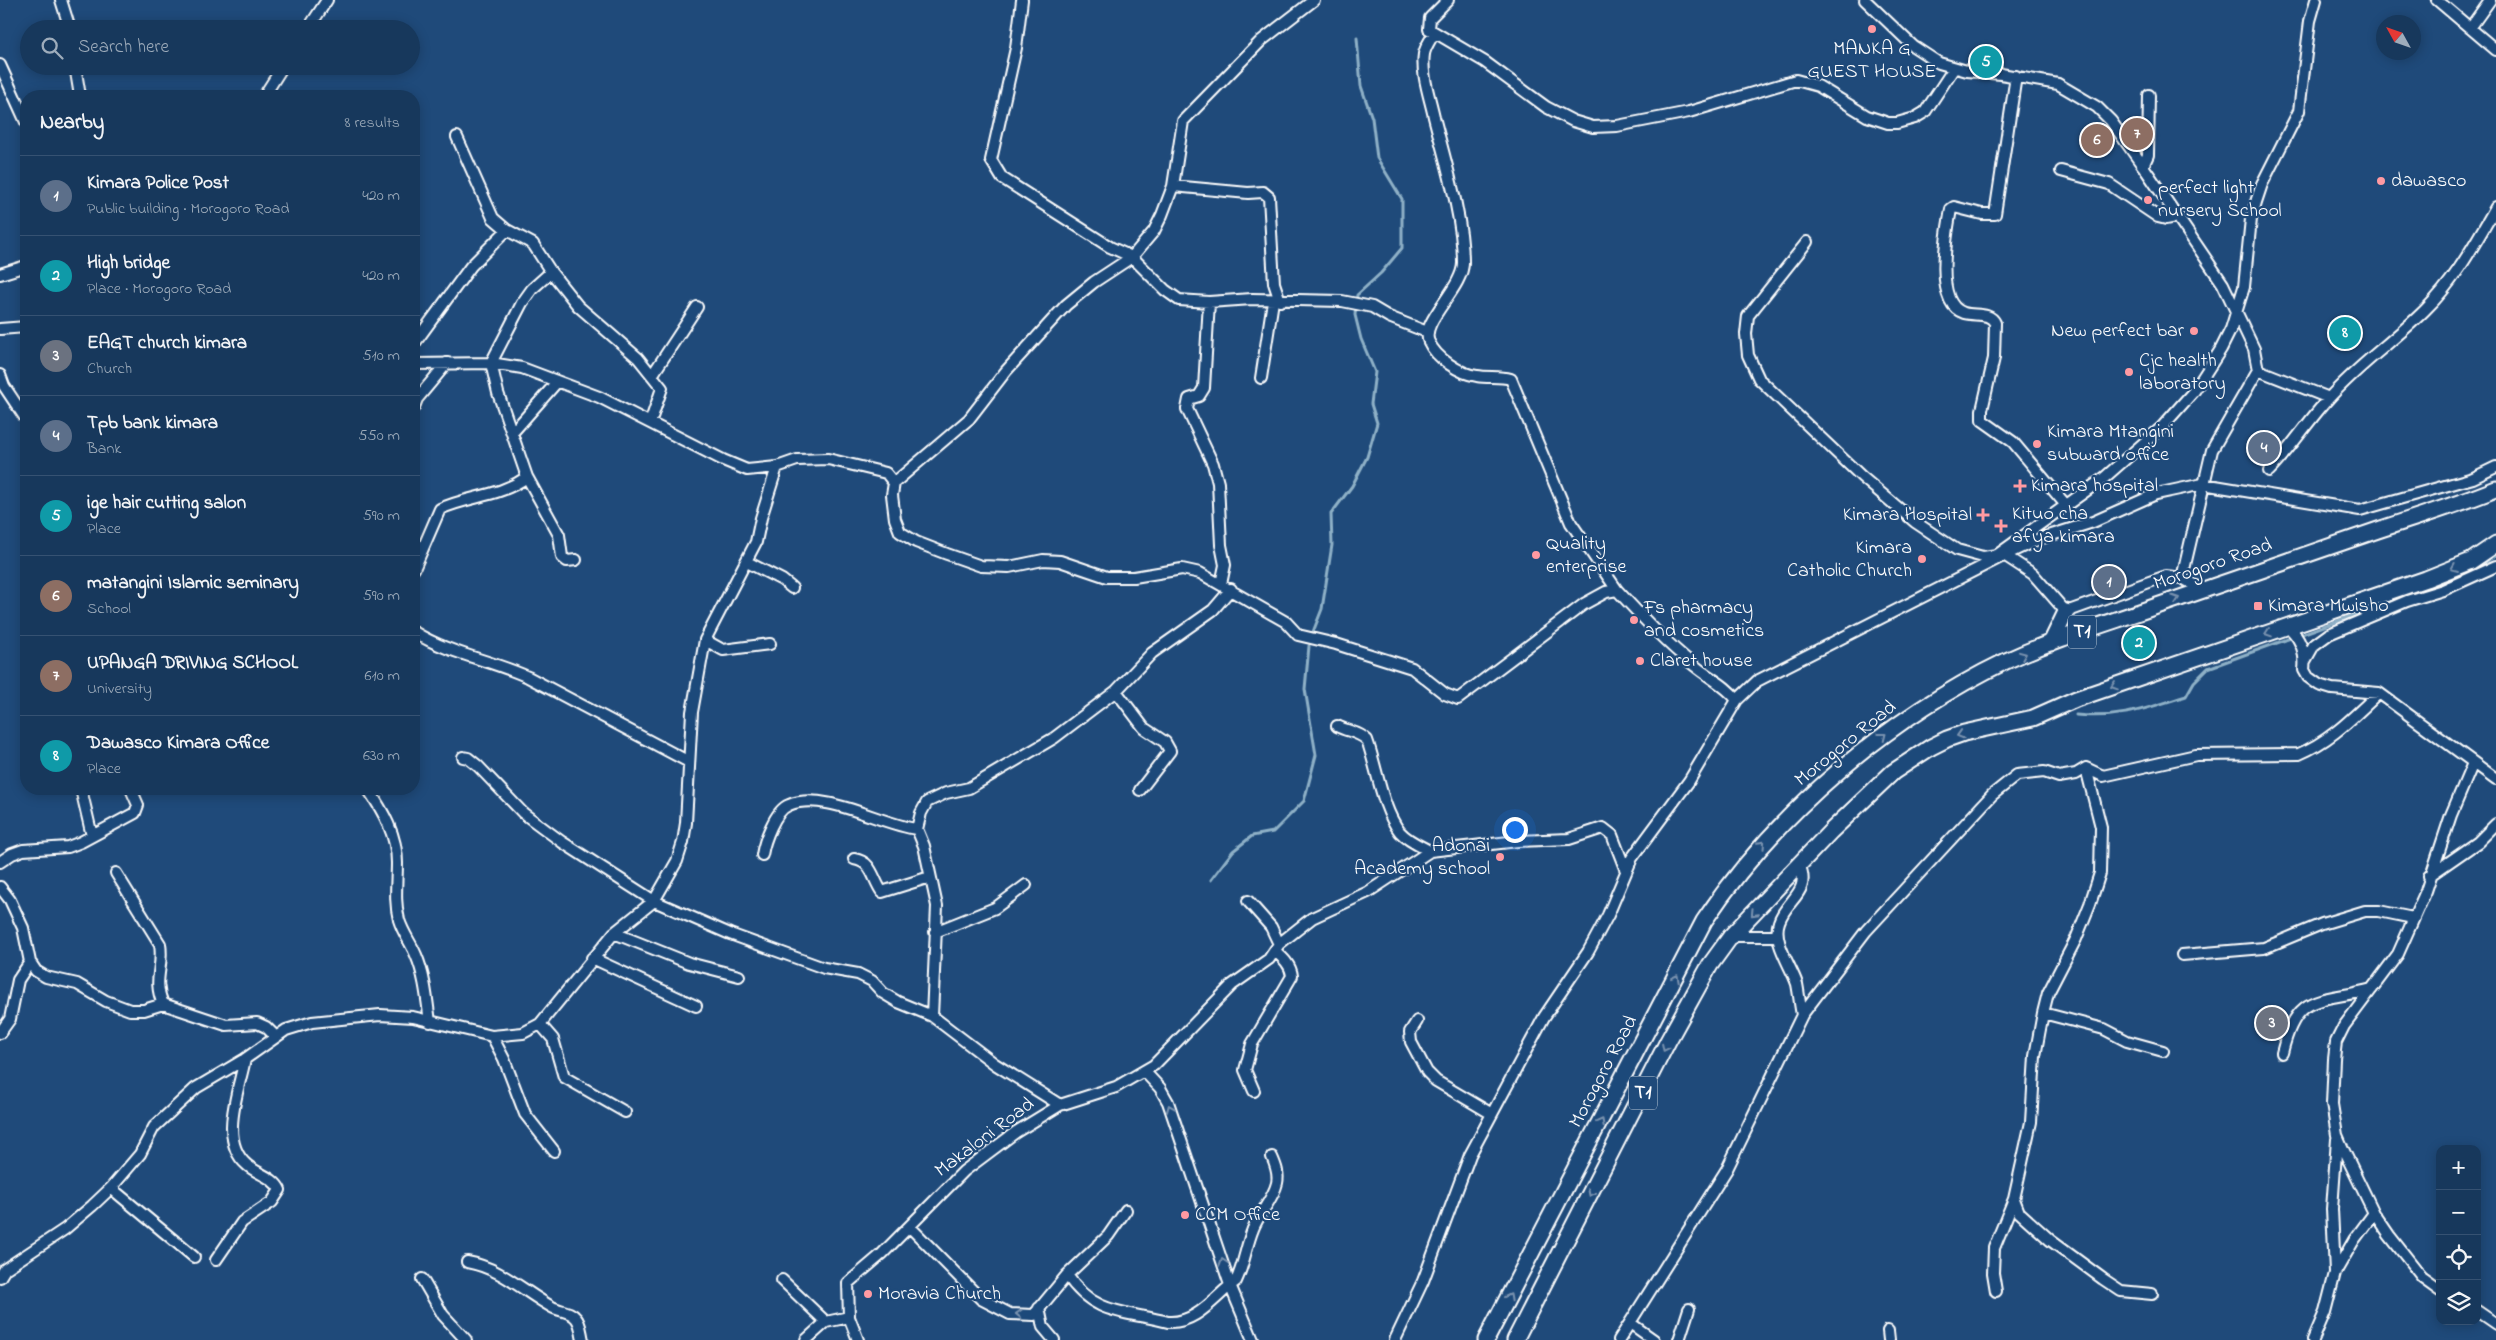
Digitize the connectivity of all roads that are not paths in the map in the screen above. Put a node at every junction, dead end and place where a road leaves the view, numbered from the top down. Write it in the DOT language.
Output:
graph roads {
  1 [pos="61,0"];
  2 [pos="328,0"];
  3 [pos="1022,0"];
  4 [pos="1314,0"];
  5 [pos="1448,0"];
  6 [pos="1865,0"];
  7 [pos="2316,0"];
  8 [pos="2437,0"];
  9 [pos="2490,0"];
  10 [pos="67,20"];
  11 [pos="314,20"];
  12 [pos="2470,28"];
  13 [pos="1434,33"];
  14 [pos="2496,50"];
  15 [pos="0,65"];
  16 [pos="1954,68"];
  17 [pos="76,75"];
  18 [pos="277,75"];
  19 [pos="2016,76"];
  20 [pos="79,90"];
  21 [pos="268,90"];
  22 [pos="2149,95"];
  23 [pos="20,109"];
  24 [pos="457,138"];
  25 [pos="2143,166"];
  26 [pos="2061,171"];
  27 [pos="1173,186"];
  28 [pos="2496,207"];
  29 [pos="2176,217"];
  30 [pos="506,230"];
  31 [pos="1807,242"];
  32 [pos="1132,257"];
  33 [pos="20,268"];
  34 [pos="551,272"];
  35 [pos="0,274"];
  36 [pos="1276,301"];
  37 [pos="1209,302"];
  38 [pos="697,307"];
  39 [pos="2237,310"];
  40 [pos="20,327"];
  41 [pos="0,329"];
  42 [pos="1427,332"];
  43 [pos="420,336"];
  44 [pos="447,363"];
  45 [pos="491,363"];
  46 [pos="420,364"];
  47 [pos="2258,370"];
  48 [pos="653,374"];
  49 [pos="0,375"];
  50 [pos="1261,378"];
  51 [pos="557,382"];
  52 [pos="2,387"];
  53 [pos="420,395"];
  54 [pos="2329,398"];
  55 [pos="20,411"];
  56 [pos="650,423"];
  57 [pos="512,432"];
  58 [pos="777,467"];
  59 [pos="2496,467"];
  60 [pos="2269,471"];
  61 [pos="527,477"];
  62 [pos="894,484"];
  63 [pos="2203,484"];
  64 [pos="2496,490"];
  65 [pos="2065,504"];
  66 [pos="2496,544"];
  67 [pos="420,554"];
  68 [pos="2003,554"];
  69 [pos="576,560"];
  70 [pos="747,562"];
  71 [pos="2496,566"];
  72 [pos="2182,578"];
  73 [pos="1226,587"];
  74 [pos="792,588"];
  75 [pos="1617,590"];
  76 [pos="2203,590"];
  77 [pos="2066,612"];
  78 [pos="2287,626"];
  79 [pos="420,636"];
  80 [pos="705,640"];
  81 [pos="2051,643"];
  82 [pos="770,644"];
  83 [pos="2305,661"];
  84 [pos="1116,691"];
  85 [pos="2378,693"];
  86 [pos="1737,700"];
  87 [pos="1337,726"];
  88 [pos="463,757"];
  89 [pos="689,762"];
  90 [pos="2473,763"];
  91 [pos="2086,768"];
  92 [pos="2496,779"];
  93 [pos="1140,790"];
  94 [pos="82,795"];
  95 [pos="134,795"];
  96 [pos="372,795"];
  97 [pos="2496,824"];
  98 [pos="917,829"];
  99 [pos="92,836"];
  100 [pos="1430,851"];
  101 [pos="762,855"];
  102 [pos="854,859"];
  103 [pos="0,862"];
  104 [pos="1799,864"];
  105 [pos="1626,871"];
  106 [pos="116,873"];
  107 [pos="2429,876"];
  108 [pos="930,877"];
  109 [pos="1026,885"];
  110 [pos="0,887"];
  111 [pos="654,901"];
  112 [pos="1248,901"];
  113 [pos="2413,918"];
  114 [pos="935,932"];
  115 [pos="614,933"];
  116 [pos="1731,936"];
  117 [pos="1778,936"];
  118 [pos="1279,945"];
  119 [pos="2182,955"];
  120 [pos="592,958"];
  121 [pos="30,962"];
  122 [pos="739,976"];
  123 [pos="2372,989"];
  124 [pos="162,1004"];
  125 [pos="696,1006"];
  126 [pos="2042,1013"];
  127 [pos="1802,1015"];
  128 [pos="932,1016"];
  129 [pos="1417,1021"];
  130 [pos="430,1022"];
  131 [pos="540,1024"];
  132 [pos="0,1033"];
  133 [pos="492,1036"];
  134 [pos="276,1037"];
  135 [pos="2163,1051"];
  136 [pos="2282,1052"];
  137 [pos="245,1059"];
  138 [pos="1144,1071"];
  139 [pos="1254,1091"];
  140 [pos="1060,1105"];
  141 [pos="625,1112"];
  142 [pos="1492,1114"];
  143 [pos="2337,1135"];
  144 [pos="554,1151"];
  145 [pos="1272,1157"];
  146 [pos="111,1188"];
  147 [pos="2014,1199"];
  148 [pos="1126,1210"];
  149 [pos="2374,1213"];
  150 [pos="910,1226"];
  151 [pos="194,1257"];
  152 [pos="216,1260"];
  153 [pos="467,1262"];
  154 [pos="2335,1273"];
  155 [pos="1066,1275"];
  156 [pos="0,1278"];
  157 [pos="422,1279"];
  158 [pos="782,1280"];
  159 [pos="1230,1285"];
  160 [pos="2436,1287"];
  161 [pos="1996,1291"];
  162 [pos="2152,1294"];
  163 [pos="1039,1308"];
  164 [pos="1689,1309"];
  165 [pos="2481,1314"];
  166 [pos="849,1317"];
  167 [pos="826,1322"];
  168 [pos="1630,1323"];
  169 [pos="2496,1324"];
  170 [pos="466,1340"];
  171 [pos="583,1340"];
  172 [pos="806,1340"];
  173 [pos="858,1340"];
  174 [pos="1054,1340"];
  175 [pos="1253,1340"];
  176 [pos="1395,1340"];
  177 [pos="1486,1340"];
  178 [pos="1515,1340"];
  179 [pos="1619,1340"];
  180 [pos="1654,1340"];
  181 [pos="1679,1340"];
  182 [pos="2313,1340"];
  1 -- 10 [label="street"];
  2 -- 11 [label="street"];
  3 -- 32 [label="street"];
  4 -- 27 [label="street"];
  5 -- 13 [label="street"];
  6 -- 16 [label="street"];
  7 -- 39 [label="street"];
  8 -- 12 [label="street"];
  9 -- 12 [label="street"];
  12 -- 14 [label="street"];
  13 -- 16 [label="street"];
  13 -- 42 [label="street"];
  15 -- 23 [label="street"];
  16 -- 19 [label="street"];
  17 -- 20 [label="street"];
  18 -- 21 [label="street"];
  19 -- 25 [label="street"];
  19 -- 65 [label="street"];
  22 -- 25 [label="street"];
  24 -- 30 [label="street"];
  25 -- 29 [label="street"];
  26 -- 29 [label="street"];
  27 -- 32 [label="street"];
  27 -- 36 [label="street"];
  28 -- 54 [label="street"];
  29 -- 39 [label="street"];
  30 -- 34 [label="street"];
  30 -- 43 [label="street"];
  31 -- 68 [label="street"];
  32 -- 37 [label="street"];
  32 -- 62 [label="street"];
  33 -- 35 [label="street"];
  34 -- 45 [label="street"];
  34 -- 48 [label="street"];
  36 -- 37 [label="street"];
  36 -- 42 [label="street"];
  36 -- 50 [label="street"];
  37 -- 73 [label="street"];
  38 -- 48 [label="street"];
  39 -- 47 [label="street"];
  39 -- 65 [label="street"];
  40 -- 41 [label="street"];
  42 -- 75 [label="street"];
  44 -- 45 [label="street"];
  44 -- 46 [label="street"];
  44 -- 53 [label="street"];
  45 -- 51 [label="street"];
  45 -- 57 [label="street"];
  47 -- 54 [label="street"];
  47 -- 63 [label="street"];
  48 -- 56 [label="street"];
  49 -- 52 [label="street"];
  51 -- 56 [label="street"];
  51 -- 57 [label="street"];
  52 -- 55 [label="street"];
  54 -- 60 [label="street"];
  56 -- 58 [label="street"];
  57 -- 61 [label="street"];
  58 -- 62 [label="street"];
  58 -- 70 [label="street"];
  59 -- 63 [label="street"];
  61 -- 67 [label="street"];
  61 -- 69 [label="street"];
  62 -- 73 [label="street"];
  63 -- 68 [label="street"];
  63 -- 72 [label="street"];
  64 -- 76 [label="highway, Morogoro Road / T1"];
  65 -- 68 [label="street"];
  66 -- 78 [label="highway, T1, one-way"];
  68 -- 77 [label="street"];
  68 -- 86 [label="street"];
  70 -- 74 [label="street"];
  70 -- 80 [label="street"];
  71 -- 83 [label="street"];
  72 -- 76 [label="street"];
  72 -- 77 [label="street"];
  73 -- 75 [label="street"];
  73 -- 84 [label="street"];
  75 -- 86 [label="street"];
  81 -- 76 [label="highway, Morogoro Road / T1, one-way"];
  77 -- 81 [label="highway"];
  78 -- 83 [label="street"];
  78 -- 104 [label="highway, T1, one-way"];
  79 -- 89 [label="street"];
  80 -- 82 [label="street"];
  80 -- 89 [label="street"];
  177 -- 81 [label="highway, Morogoro Road / T1, one-way"];
  83 -- 85 [label="street"];
  84 -- 93 [label="street"];
  84 -- 98 [label="street"];
  85 -- 90 [label="street"];
  85 -- 91 [label="street"];
  86 -- 105 [label="street"];
  87 -- 100 [label="street"];
  88 -- 111 [label="street"];
  89 -- 111 [label="street"];
  90 -- 92 [label="street"];
  90 -- 107 [label="street"];
  91 -- 126 [label="street"];
  91 -- 127 [label="street"];
  94 -- 99 [label="street"];
  95 -- 99 [label="street"];
  96 -- 130 [label="street"];
  97 -- 107 [label="street"];
  98 -- 101 [label="street"];
  98 -- 108 [label="street"];
  99 -- 103 [label="street"];
  100 -- 105 [label="street"];
  100 -- 118 [label="street, Makaloni Road"];
  102 -- 108 [label="street"];
  104 -- 116 [label="highway, T1, one-way"];
  104 -- 117 [label="street"];
  105 -- 142 [label="street"];
  106 -- 124 [label="street"];
  107 -- 113 [label="street"];
  108 -- 114 [label="street"];
  109 -- 114 [label="street"];
  110 -- 121 [label="street"];
  111 -- 115 [label="street"];
  111 -- 128 [label="street"];
  112 -- 118 [label="street"];
  113 -- 119 [label="street"];
  113 -- 123 [label="street"];
  114 -- 128 [label="street"];
  115 -- 120 [label="street"];
  115 -- 122 [label="street"];
  116 -- 117 [label="street"];
  116 -- 178 [label="highway, T1, one-way"];
  117 -- 127 [label="street"];
  118 -- 138 [label="street, Makaloni Road"];
  118 -- 139 [label="street"];
  120 -- 125 [label="street"];
  120 -- 131 [label="street"];
  121 -- 124 [label="street"];
  121 -- 132 [label="street"];
  123 -- 136 [label="street"];
  123 -- 143 [label="street"];
  124 -- 134 [label="street"];
  126 -- 135 [label="street"];
  126 -- 147 [label="street"];
  127 -- 168 [label="street"];
  128 -- 140 [label="street"];
  129 -- 142 [label="street"];
  130 -- 133 [label="street"];
  130 -- 134 [label="street"];
  131 -- 133 [label="street"];
  131 -- 141 [label="street"];
  133 -- 144 [label="street"];
  134 -- 137 [label="street"];
  137 -- 146 [label="street"];
  137 -- 152 [label="street"];
  138 -- 140 [label="street, Makaloni Road"];
  159 -- 138 [label="street, one-way"];
  140 -- 150 [label="street, Makaloni Road"];
  142 -- 176 [label="street"];
  143 -- 149 [label="street"];
  143 -- 154 [label="street"];
  145 -- 159 [label="street"];
  146 -- 151 [label="street"];
  146 -- 156 [label="street"];
  147 -- 161 [label="street"];
  147 -- 162 [label="street"];
  148 -- 155 [label="street"];
  149 -- 154 [label="street"];
  149 -- 160 [label="street"];
  163 -- 150 [label="street, one-way"];
  150 -- 166 [label="street, Makaloni Road"];
  153 -- 171 [label="street"];
  154 -- 182 [label="street"];
  155 -- 159 [label="street"];
  155 -- 163 [label="street"];
  157 -- 170 [label="street"];
  158 -- 167 [label="street"];
  159 -- 175 [label="street"];
  163 -- 174 [label="street"];
  164 -- 181 [label="street"];
  165 -- 169 [label="street"];
  166 -- 167 [label="street"];
  166 -- 173 [label="street, Makaloni Road"];
  167 -- 172 [label="street"];
  168 -- 179 [label="street"];
  168 -- 180 [label="street"];
}
